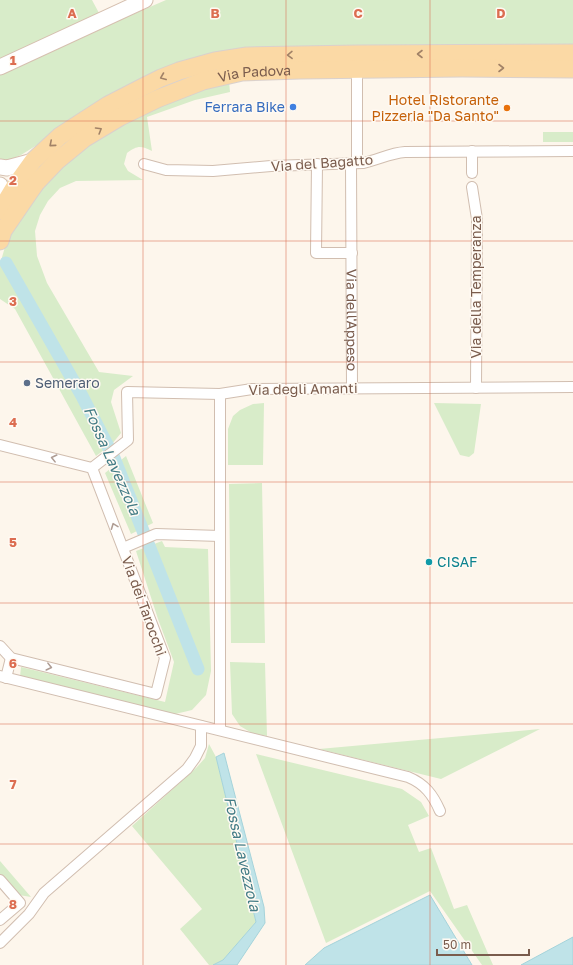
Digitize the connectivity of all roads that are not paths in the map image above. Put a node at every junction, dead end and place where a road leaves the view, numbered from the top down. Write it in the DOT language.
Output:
graph roads {
  1 [pos="145,0"];
  2 [pos="573,53"];
  3 [pos="357,61"];
  4 [pos="241,64"];
  5 [pos="0,67"];
  6 [pos="569,70"];
  7 [pos="472,151"];
  8 [pos="573,151"];
  9 [pos="33,161"];
  10 [pos="354,163"];
  11 [pos="144,164"];
  12 [pos="317,164"];
  13 [pos="0,167"];
  14 [pos="472,173"];
  15 [pos="0,185"];
  16 [pos="472,187"];
  17 [pos="6,206"];
  18 [pos="0,241"];
  19 [pos="352,253"];
  20 [pos="573,387"];
  21 [pos="352,388"];
  22 [pos="476,388"];
  23 [pos="220,394"];
  24 [pos="0,444"];
  25 [pos="92,468"];
  26 [pos="220,536"];
  27 [pos="123,548"];
  28 [pos="0,646"];
  29 [pos="11,658"];
  30 [pos="3,677"];
  31 [pos="201,726"];
  32 [pos="220,730"];
  33 [pos="440,811"];
  34 [pos="0,880"];
  35 [pos="20,903"];
  36 [pos="30,914"];
  37 [pos="0,920"];
  38 [pos="0,943"];
  1 -- 5 [label="street"];
  2 -- 3 [label="main road, Via Padova, one-way"];
  3 -- 4 [label="main road, Via Padova"];
  3 -- 6 [label="main road, Via Padova, one-way"];
  3 -- 10 [label="street, Via dell'Appeso"];
  4 -- 9 [label="main road, Via Padova, one-way"];
  17 -- 4 [label="main road, Via Padova, one-way"];
  7 -- 8 [label="street, Via del Bagatto"];
  7 -- 10 [label="street, Via del Bagatto"];
  7 -- 14 [label="street"];
  9 -- 13 [label="street"];
  9 -- 17 [label="main road, Via Padova"];
  10 -- 12 [label="street, Via del Bagatto"];
  10 -- 19 [label="street, Via dell'Appeso"];
  11 -- 12 [label="street, Via del Bagatto"];
  12 -- 19 [label="street, Via dell'Appeso"];
  15 -- 17 [label="street"];
  16 -- 22 [label="street, Via della Temperanza"];
  17 -- 18 [label="main road, Via Padova"];
  19 -- 21 [label="street, Via dell'Appeso"];
  20 -- 22 [label="street, Via degli Amanti"];
  21 -- 22 [label="street, Via degli Amanti"];
  21 -- 23 [label="street, Via degli Amanti"];
  23 -- 25 [label="street, Via degli Amanti"];
  23 -- 26 [label="street"];
  25 -- 24 [label="street, one-way"];
  27 -- 25 [label="street, Via dei Tarocchi, one-way"];
  26 -- 27 [label="street"];
  26 -- 32 [label="street"];
  29 -- 27 [label="street, Via dei Tarocchi, one-way"];
  28 -- 29 [label="street"];
  29 -- 30 [label="street"];
  30 -- 31 [label="street"];
  31 -- 32 [label="street"];
  31 -- 36 [label="street"];
  32 -- 33 [label="street"];
  34 -- 35 [label="street"];
  35 -- 36 [label="street"];
  35 -- 37 [label="street"];
  36 -- 38 [label="street"];
}
